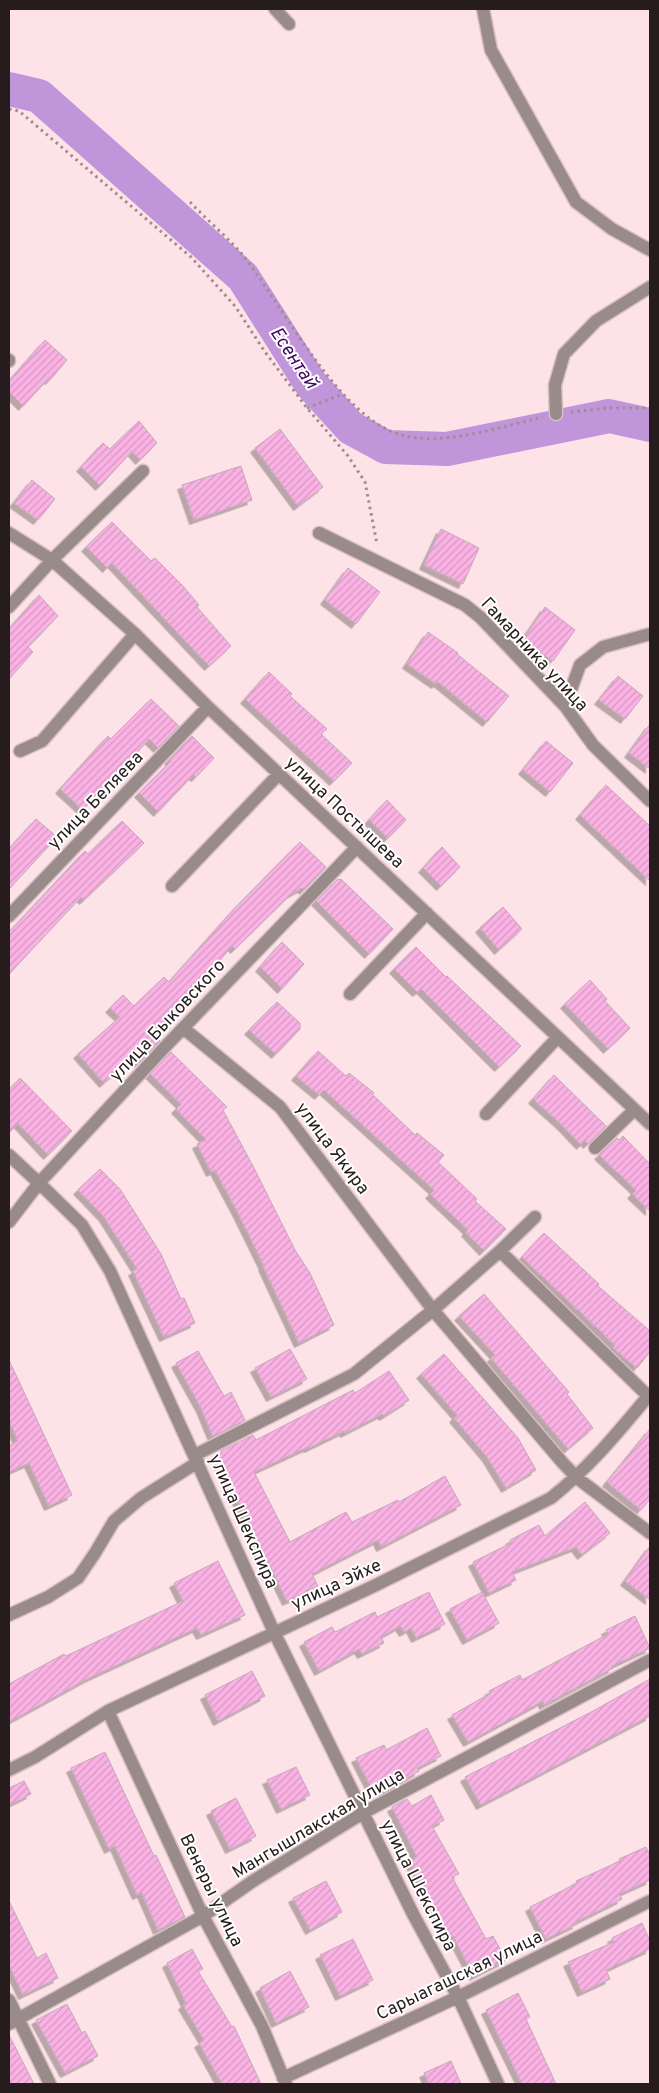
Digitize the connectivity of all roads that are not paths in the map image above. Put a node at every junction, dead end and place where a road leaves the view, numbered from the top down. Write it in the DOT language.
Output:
graph roads {
  1 [pos="275,9"];
  2 [pos="482,9"];
  3 [pos="289,24"];
  4 [pos="650,250"];
  5 [pos="650,287"];
  6 [pos="556,414"];
  7 [pos="143,471"];
  8 [pos="9,533"];
  9 [pos="319,533"];
  10 [pos="52,560"];
  11 [pos="9,607"];
  12 [pos="135,634"];
  13 [pos="650,634"];
  14 [pos="565,706"];
  15 [pos="208,707"];
  16 [pos="20,751"];
  17 [pos="280,774"];
  18 [pos="650,801"];
  19 [pos="357,847"];
  20 [pos="172,886"];
  21 [pos="427,913"];
  22 [pos="9,916"];
  23 [pos="350,994"];
  24 [pos="183,1028"];
  25 [pos="558,1038"];
  26 [pos="634,1110"];
  27 [pos="486,1114"];
  28 [pos="650,1124"];
  29 [pos="595,1148"];
  30 [pos="9,1155"];
  31 [pos="39,1182"];
  32 [pos="535,1217"];
  33 [pos="9,1222"];
  34 [pos="500,1251"];
  35 [pos="433,1310"];
  36 [pos="649,1395"];
  37 [pos="196,1459"];
  38 [pos="577,1478"];
  39 [pos="650,1533"];
  40 [pos="9,1615"];
  41 [pos="274,1632"];
  42 [pos="650,1660"];
  43 [pos="108,1710"];
  44 [pos="9,1767"];
  45 [pos="363,1812"];
  46 [pos="650,1901"];
  47 [pos="203,1916"];
  48 [pos="458,1997"];
  49 [pos="9,2000"];
  50 [pos="14,2022"];
  51 [pos="284,2081"];
  52 [pos="50,2084"];
  53 [pos="498,2084"];
  1 -- 3 [label="street"];
  2 -- 4 [label="street"];
  5 -- 6 [label="street"];
  7 -- 10 [label="street"];
  8 -- 10 [label="street, улица Постышева"];
  9 -- 14 [label="street, Гамарника улица"];
  10 -- 11 [label="street"];
  10 -- 12 [label="street, улица Постышева"];
  12 -- 15 [label="street, улица Постышева"];
  12 -- 16 [label="street"];
  13 -- 14 [label="street"];
  14 -- 18 [label="street, Гамарника улица"];
  15 -- 17 [label="street, улица Постышева"];
  15 -- 22 [label="street, улица Беляева"];
  17 -- 19 [label="street, улица Постышева"];
  17 -- 20 [label="street"];
  19 -- 21 [label="street, улица Постышева"];
  19 -- 24 [label="street, улица Быковского"];
  21 -- 23 [label="street"];
  21 -- 25 [label="street, улица Постышева"];
  24 -- 31 [label="street, улица Быковского"];
  24 -- 35 [label="street, улица Якира"];
  25 -- 26 [label="street, улица Постышева"];
  25 -- 27 [label="street"];
  26 -- 28 [label="street, улица Постышева"];
  26 -- 29 [label="street"];
  30 -- 31 [label="street, улица Шекспира"];
  31 -- 33 [label="street, улица Быковского"];
  31 -- 37 [label="street, улица Шекспира"];
  32 -- 34 [label="street"];
  34 -- 35 [label="street"];
  34 -- 36 [label="street"];
  35 -- 37 [label="street"];
  35 -- 38 [label="street, улица Якира"];
  36 -- 38 [label="street, улица Эйхе"];
  37 -- 40 [label="street"];
  37 -- 41 [label="street, улица Шекспира"];
  38 -- 39 [label="street, улица Якира"];
  38 -- 41 [label="street, улица Эйхе"];
  41 -- 43 [label="street, улица Эйхе"];
  41 -- 45 [label="street, улица Шекспира"];
  42 -- 45 [label="street, Мангышлакская улица"];
  43 -- 44 [label="street, улица Эйхе"];
  43 -- 47 [label="street, Венеры улица"];
  45 -- 47 [label="street, Мангышлакская улица"];
  45 -- 48 [label="street, улица Шекспира"];
  46 -- 48 [label="street, Сарыагашская улица"];
  47 -- 50 [label="street, Мангышлакская улица"];
  47 -- 51 [label="street, Венеры улица"];
  48 -- 51 [label="street, Сарыагашская улица"];
  48 -- 53 [label="street, улица Шекспира"];
  49 -- 50 [label="street"];
  50 -- 52 [label="street"];
}
